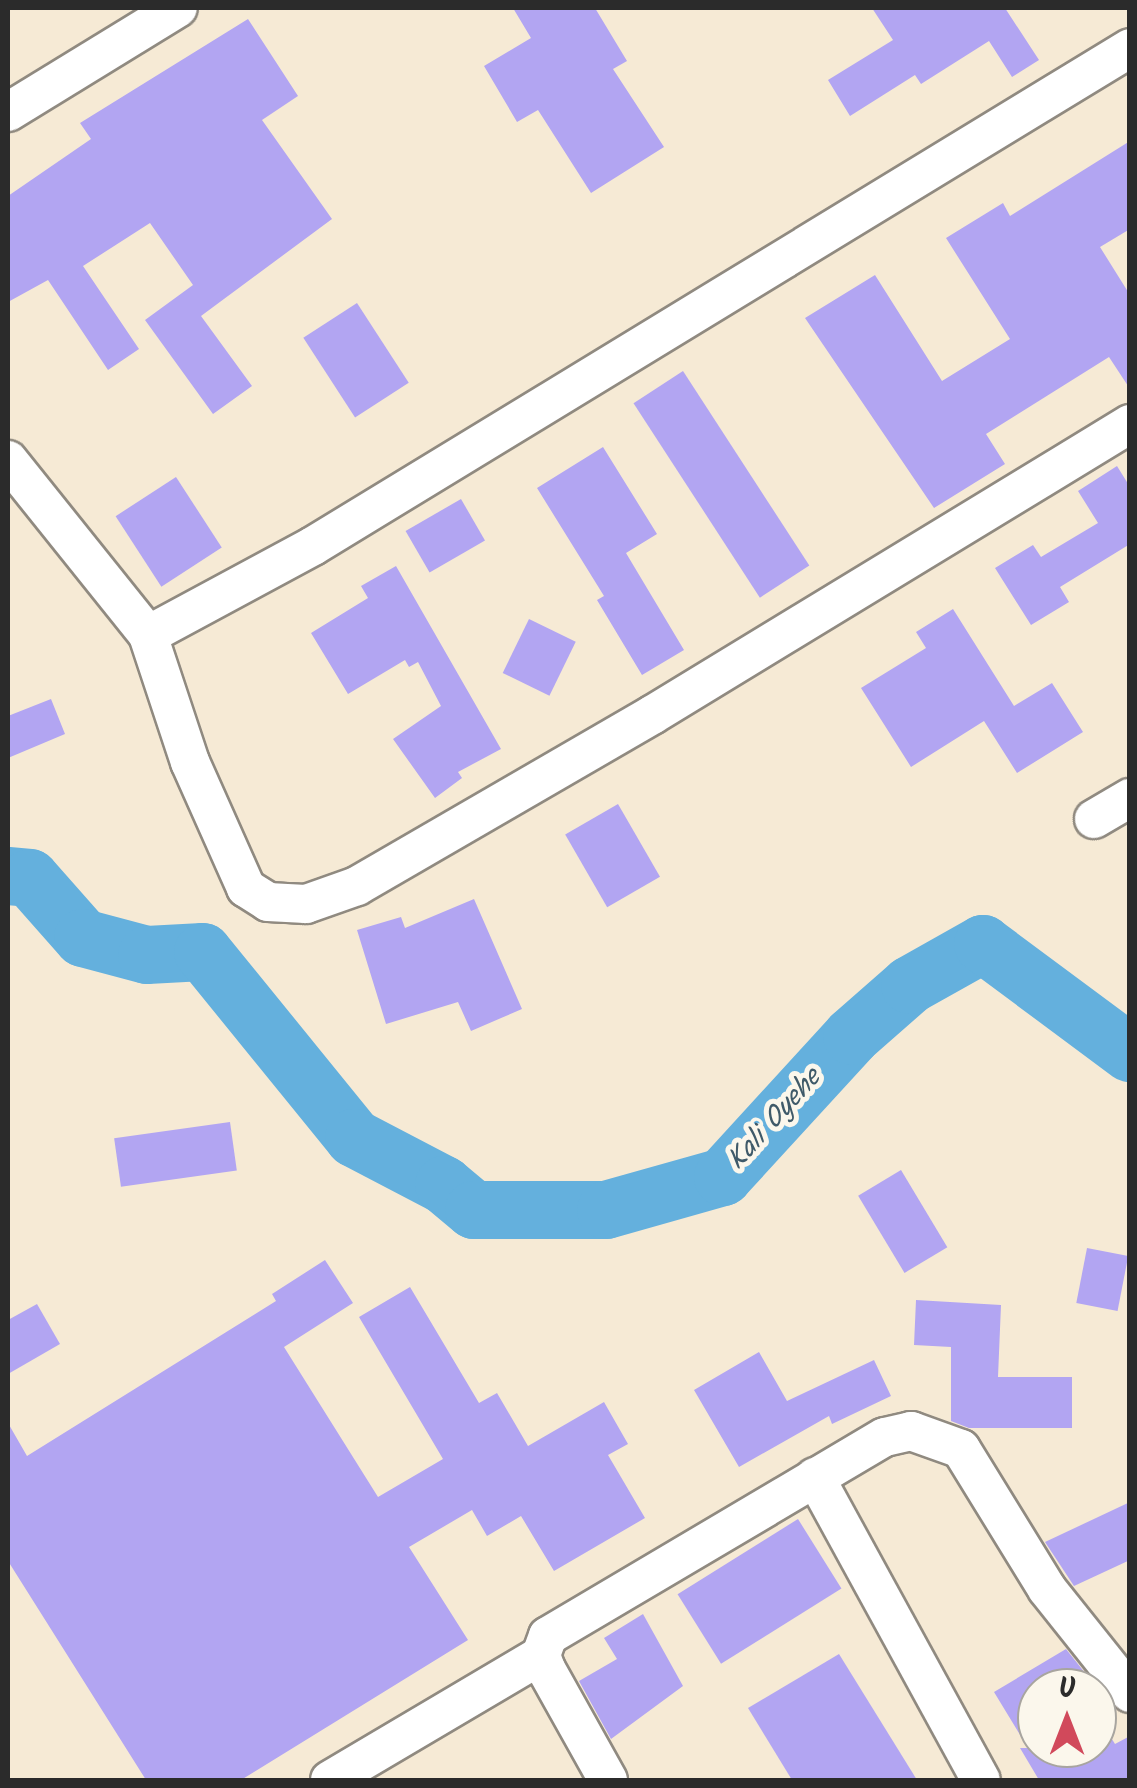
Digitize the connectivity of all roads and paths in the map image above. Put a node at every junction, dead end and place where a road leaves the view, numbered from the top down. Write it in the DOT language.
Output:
graph roads {
  1 [pos="178,8"];
  2 [pos="1130,48"];
  3 [pos="8,112"];
  4 [pos="1130,424"];
  5 [pos="8,460"];
  6 [pos="148,635"];
  7 [pos="1130,798"];
  8 [pos="1094,820"];
  9 [pos="815,1477"];
  10 [pos="541,1655"];
  11 [pos="1130,1693"];
  12 [pos="330,1780"];
  13 [pos="608,1780"];
  14 [pos="982,1780"];
  1 -- 3 [label="street"];
  2 -- 6 [label="street"];
  4 -- 6 [label="street"];
  5 -- 6 [label="street"];
  7 -- 8 [label="street"];
  9 -- 10 [label="street"];
  9 -- 11 [label="street"];
  9 -- 14 [label="street"];
  10 -- 12 [label="street"];
  10 -- 13 [label="street"];
}
